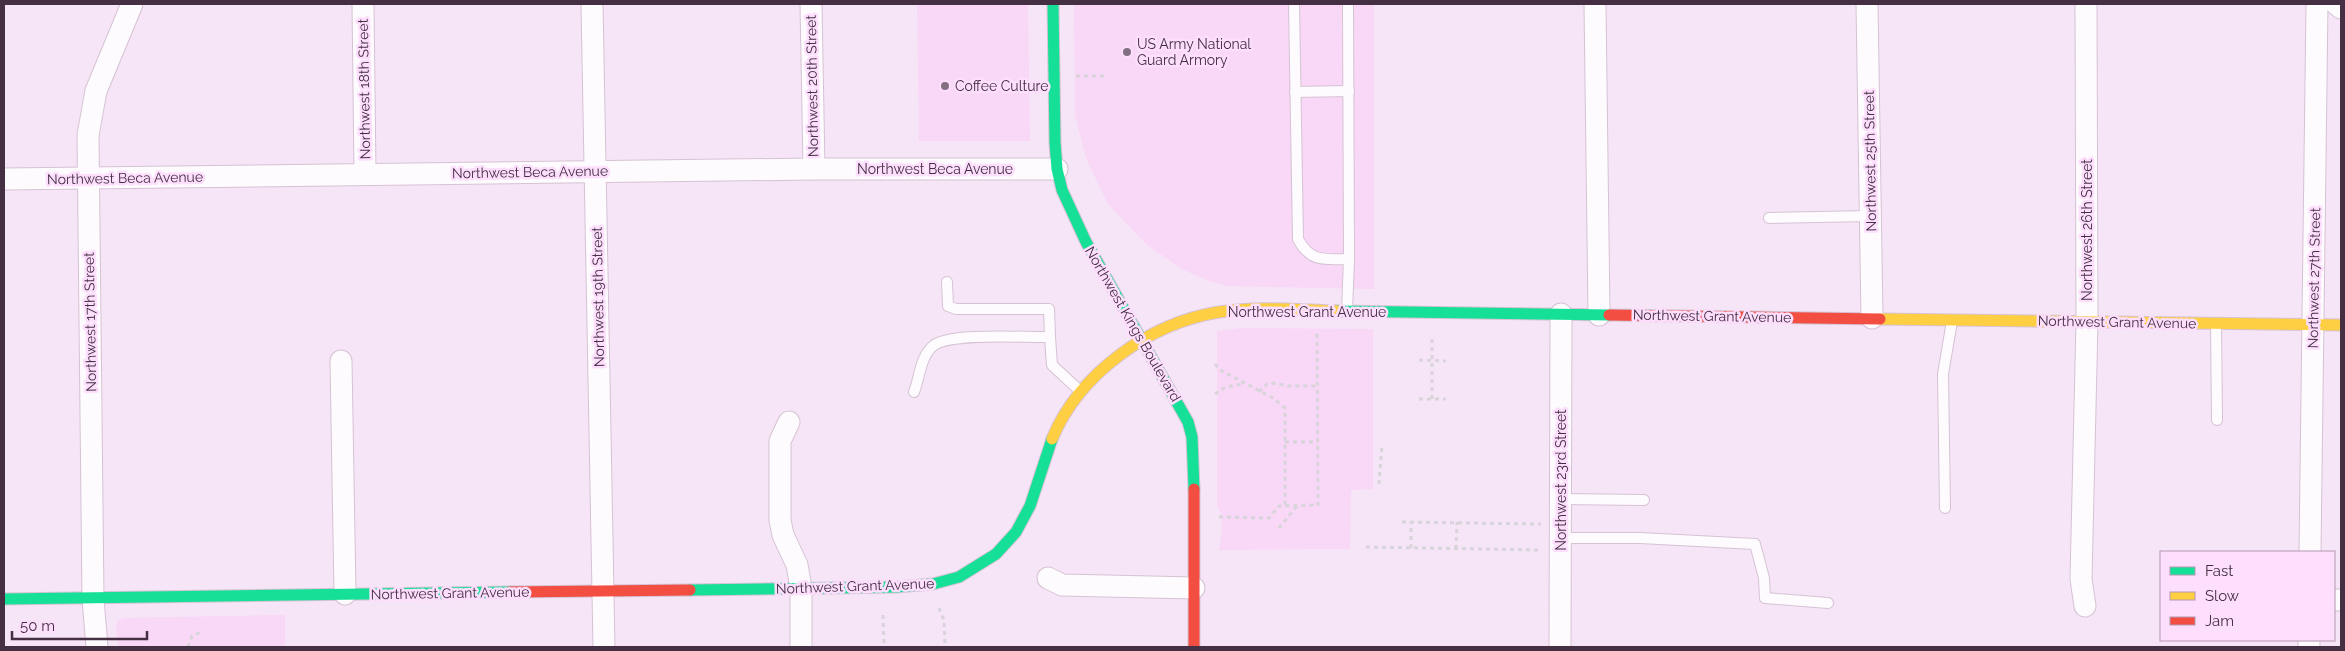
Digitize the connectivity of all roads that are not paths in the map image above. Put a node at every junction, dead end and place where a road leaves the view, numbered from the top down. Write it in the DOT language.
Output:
graph roads {
  1 [pos="132,4"];
  2 [pos="363,4"];
  3 [pos="592,4"];
  4 [pos="811,4"];
  5 [pos="1053,4"];
  6 [pos="1294,4"];
  7 [pos="1348,4"];
  8 [pos="1595,4"];
  9 [pos="1867,4"];
  10 [pos="2086,4"];
  11 [pos="2317,4"];
  12 [pos="2336,4"];
  13 [pos="2341,8"];
  14 [pos="1349,91"];
  15 [pos="1295,92"];
  16 [pos="814,169"];
  17 [pos="1057,169"];
  18 [pos="595,171"];
  19 [pos="365,174"];
  20 [pos="88,178"];
  21 [pos="4,179"];
  22 [pos="1871,216"];
  23 [pos="1769,218"];
  24 [pos="1349,259"];
  25 [pos="946,282"];
  26 [pos="1347,311"];
  27 [pos="1561,314"];
  28 [pos="1599,315"];
  29 [pos="1872,318"];
  30 [pos="1952,320"];
  31 [pos="2087,322"];
  32 [pos="2216,324"];
  33 [pos="2314,325"];
  34 [pos="2341,326"];
  35 [pos="1050,337"];
  36 [pos="1142,342"];
  37 [pos="341,361"];
  38 [pos="914,392"];
  39 [pos="1081,392"];
  40 [pos="2217,420"];
  41 [pos="789,422"];
  42 [pos="1561,499"];
  43 [pos="1644,500"];
  44 [pos="1945,508"];
  45 [pos="1561,538"];
  46 [pos="2310,551"];
  47 [pos="1048,578"];
  48 [pos="801,588"];
  49 [pos="1194,588"];
  50 [pos="604,591"];
  51 [pos="345,594"];
  52 [pos="4,599"];
  53 [pos="93,599"];
  54 [pos="1828,603"];
  55 [pos="2086,606"];
  56 [pos="97,647"];
  57 [pos="604,647"];
  58 [pos="801,647"];
  59 [pos="1194,647"];
  60 [pos="1560,647"];
  1 -- 20 [label="street, Northwest 17th Street"];
  2 -- 19 [label="street, Northwest 18th Street"];
  3 -- 18 [label="street, Northwest 19th Street"];
  4 -- 16 [label="street, Northwest 20th Street"];
  5 -- 17 [label="main road, Northwest Kings Boulevard"];
  6 -- 15 [label="lane"];
  7 -- 14 [label="lane"];
  8 -- 28 [label="street"];
  9 -- 22 [label="street, Northwest 25th Street"];
  10 -- 31 [label="street, Northwest 26th Street"];
  11 -- 33 [label="street, Northwest 27th Street"];
  12 -- 13 [label="street"];
  14 -- 15 [label="lane"];
  14 -- 24 [label="lane"];
  15 -- 24 [label="lane"];
  16 -- 17 [label="street, Northwest Beca Avenue"];
  16 -- 18 [label="street, Northwest Beca Avenue"];
  17 -- 36 [label="main road, Northwest Kings Boulevard"];
  18 -- 19 [label="street, Northwest Beca Avenue"];
  18 -- 50 [label="street, Northwest 19th Street"];
  19 -- 20 [label="street, Northwest Beca Avenue"];
  20 -- 21 [label="street, Northwest Beca Avenue"];
  20 -- 53 [label="street, Northwest 17th Street"];
  22 -- 23 [label="lane"];
  22 -- 29 [label="street, Northwest 25th Street"];
  24 -- 26 [label="lane"];
  25 -- 35 [label="lane"];
  26 -- 27 [label="main road, Northwest Grant Avenue"];
  26 -- 36 [label="main road, Northwest Grant Avenue"];
  27 -- 28 [label="main road, Northwest Grant Avenue"];
  27 -- 42 [label="street, Northwest 23rd Street"];
  28 -- 29 [label="main road, Northwest Grant Avenue"];
  29 -- 30 [label="main road, Northwest Grant Avenue"];
  30 -- 31 [label="main road, Northwest Grant Avenue"];
  30 -- 44 [label="lane"];
  31 -- 32 [label="main road, Northwest Grant Avenue"];
  31 -- 55 [label="street, Northwest 26th Street"];
  32 -- 33 [label="main road, Northwest Grant Avenue"];
  32 -- 40 [label="lane"];
  33 -- 34 [label="main road, Northwest Grant Avenue"];
  33 -- 46 [label="street, Northwest 27th Street"];
  35 -- 38 [label="lane"];
  35 -- 39 [label="lane"];
  36 -- 39 [label="main road, Northwest Grant Avenue"];
  36 -- 49 [label="main road, Northwest Kings Boulevard"];
  37 -- 51 [label="street"];
  39 -- 48 [label="main road, Northwest Grant Avenue"];
  41 -- 48 [label="street"];
  42 -- 43 [label="lane"];
  42 -- 45 [label="street, Northwest 23rd Street"];
  45 -- 54 [label="lane"];
  45 -- 60 [label="street, Northwest 23rd Street"];
  47 -- 49 [label="street"];
  48 -- 50 [label="main road, Northwest Grant Avenue"];
  48 -- 58 [label="street"];
  49 -- 59 [label="main road, Northwest Kings Boulevard"];
  50 -- 51 [label="main road, Northwest Grant Avenue"];
  50 -- 57 [label="street, Northwest 19th Street"];
  51 -- 53 [label="main road, Northwest Grant Avenue"];
  52 -- 53 [label="main road, Northwest Grant Avenue"];
  53 -- 56 [label="street, Northwest 17th Street"];
}
